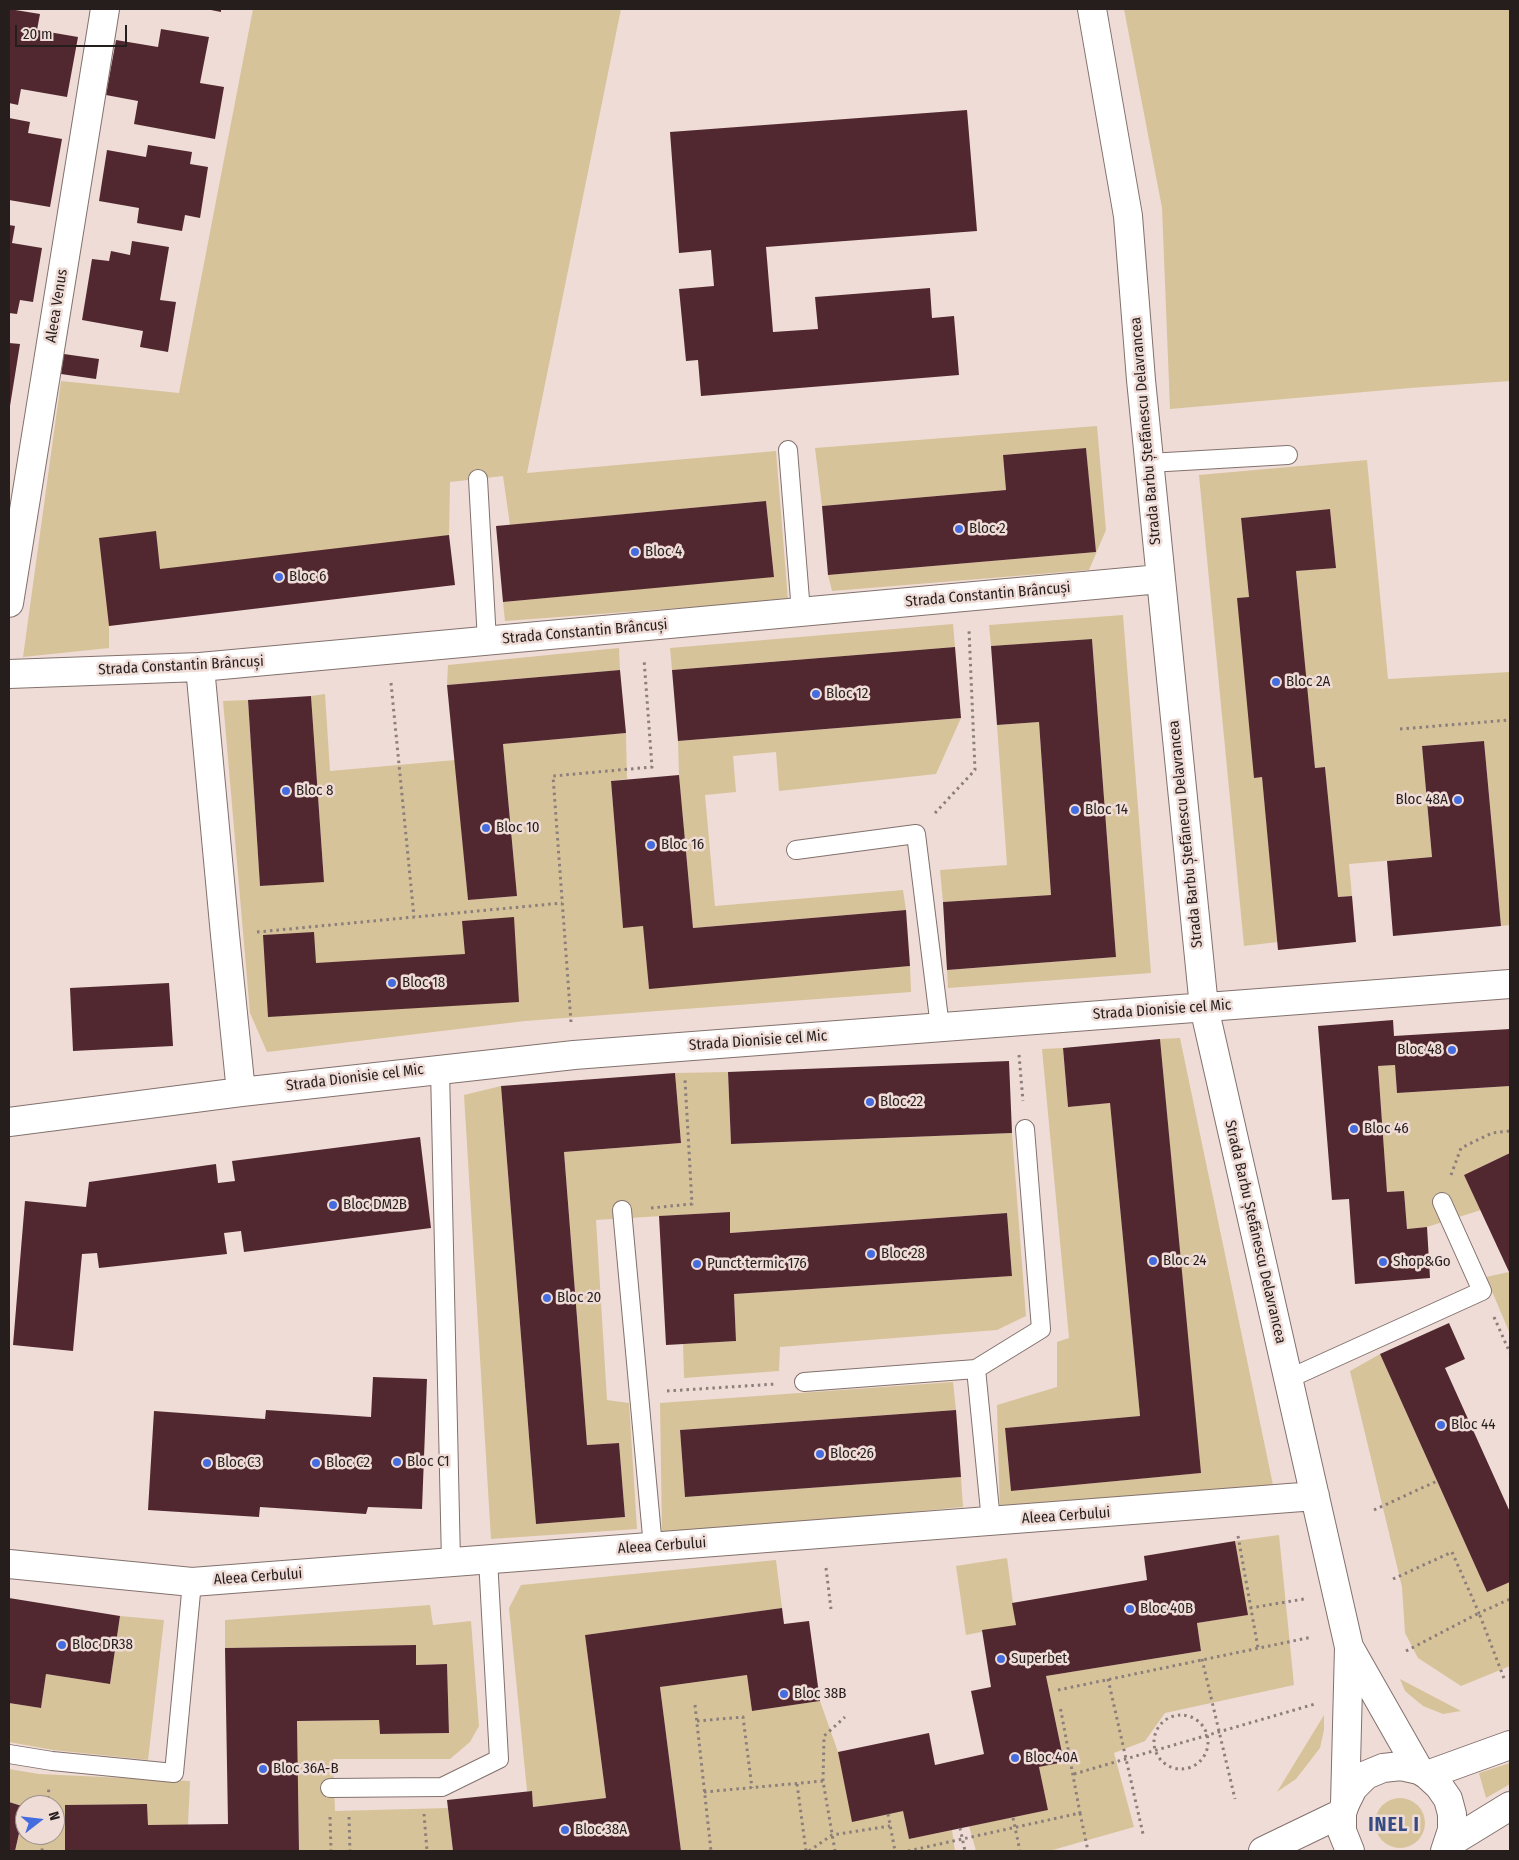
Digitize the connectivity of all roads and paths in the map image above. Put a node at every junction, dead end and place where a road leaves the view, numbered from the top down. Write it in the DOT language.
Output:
graph roads {
  1 [pos="104,9"];
  2 [pos="1092,9"];
  3 [pos="788,450"];
  4 [pos="1288,455"];
  5 [pos="1149,463"];
  6 [pos="478,479"];
  7 [pos="1160,579"];
  8 [pos="967,597"];
  9 [pos="9,603"];
  10 [pos="801,612"];
  11 [pos="642,627"];
  12 [pos="487,641"];
  13 [pos="387,650"];
  14 [pos="200,667"];
  15 [pos="9,674"];
  16 [pos="1510,720"];
  17 [pos="1400,729"];
  18 [pos="916,834"];
  19 [pos="796,850"];
  20 [pos="562,903"];
  21 [pos="414,917"];
  22 [pos="225,935"];
  23 [pos="1510,984"];
  24 [pos="1204,1007"];
  25 [pos="1016,1021"];
  26 [pos="940,1027"];
  27 [pos="683,1047"];
  28 [pos="574,1055"];
  29 [pos="440,1069"];
  30 [pos="241,1092"];
  31 [pos="9,1122"];
  32 [pos="1025,1129"];
  33 [pos="1510,1131"];
  34 [pos="1442,1202"];
  35 [pos="622,1210"];
  36 [pos="1482,1291"];
  37 [pos="1510,1353"];
  38 [pos="976,1369"];
  39 [pos="1288,1378"];
  40 [pos="804,1382"];
  41 [pos="639,1393"];
  42 [pos="1437,1481"];
  43 [pos="1315,1496"];
  44 [pos="1374,1510"];
  45 [pos="991,1521"];
  46 [pos="823,1534"];
  47 [pos="1239,1541"];
  48 [pos="653,1547"];
  49 [pos="488,1559"];
  50 [pos="450,1562"];
  51 [pos="9,1564"];
  52 [pos="1392,1579"];
  53 [pos="192,1582"];
  54 [pos="1306,1598"];
  55 [pos="1510,1599"];
  56 [pos="1250,1608"];
  57 [pos="831,1609"];
  58 [pos="1478,1614"];
  59 [pos="1312,1637"];
  60 [pos="1349,1647"];
  61 [pos="1258,1648"];
  62 [pos="1406,1651"];
  63 [pos="1202,1660"];
  64 [pos="1108,1680"];
  65 [pos="1505,1681"];
  66 [pos="1058,1690"];
  67 [pos="1315,1704"];
  68 [pos="695,1705"];
  69 [pos="1060,1706"];
  70 [pos="845,1717"];
  71 [pos="697,1721"];
  72 [pos="1219,1732"];
  73 [pos="1207,1735"];
  74 [pos="1510,1745"];
  75 [pos="1155,1751"];
  76 [pos="9,1754"];
  77 [pos="1126,1759"];
  78 [pos="1423,1773"];
  79 [pos="1074,1774"];
  80 [pos="823,1781"];
  81 [pos="797,1784"];
  82 [pos="423,1787"];
  83 [pos="330,1788"];
  84 [pos="350,1788"];
  85 [pos="752,1788"];
  86 [pos="704,1792"];
  87 [pos="1235,1799"];
  88 [pos="1510,1806"];
  89 [pos="1343,1808"];
  90 [pos="1080,1813"];
  91 [pos="888,1814"];
  92 [pos="1013,1818"];
  93 [pos="890,1826"];
  94 [pos="1015,1827"];
  95 [pos="960,1828"];
  96 [pos="1143,1834"];
  97 [pos="832,1835"];
  98 [pos="963,1839"];
  99 [pos="1446,1848"];
  100 [pos="331,1851"];
  101 [pos="350,1851"];
  102 [pos="427,1851"];
  103 [pos="711,1851"];
  104 [pos="808,1851"];
  105 [pos="835,1851"];
  106 [pos="894,1851"];
  107 [pos="908,1851"];
  108 [pos="965,1851"];
  109 [pos="1020,1851"];
  110 [pos="1088,1851"];
  111 [pos="1263,1851"];
  112 [pos="1350,1851"];
  1 -- 9 [label="street, Aleea Venus"];
  2 -- 5 [label="street, Strada Barbu Ștefănescu Delavrancea"];
  3 -- 10 [label="lane"];
  4 -- 5 [label="lane"];
  5 -- 7 [label="street, Strada Barbu Ștefănescu Delavrancea"];
  6 -- 12 [label="lane"];
  7 -- 8 [label="street, Strada Constantin Brâncuși"];
  7 -- 24 [label="street, Strada Barbu Ștefănescu Delavrancea"];
  8 -- 10 [label="street, Strada Constantin Brâncuși"];
  8 -- 18 [label="path"];
  10 -- 11 [label="street, Strada Constantin Brâncuși"];
  11 -- 12 [label="street, Strada Constantin Brâncuși"];
  11 -- 20 [label="path"];
  12 -- 13 [label="street, Strada Constantin Brâncuși"];
  13 -- 14 [label="street, Strada Constantin Brâncuși"];
  13 -- 21 [label="path"];
  14 -- 15 [label="street, Strada Constantin Brâncuși"];
  14 -- 22 [label="street"];
  16 -- 17 [label="path"];
  18 -- 19 [label="lane"];
  18 -- 26 [label="lane"];
  20 -- 21 [label="path"];
  20 -- 28 [label="path"];
  21 -- 22 [label="path"];
  22 -- 30 [label="street"];
  23 -- 24 [label="street, Strada Dionisie cel Mic"];
  24 -- 25 [label="street, Strada Dionisie cel Mic"];
  24 -- 39 [label="street, Strada Barbu Ștefănescu Delavrancea"];
  25 -- 26 [label="street, Strada Dionisie cel Mic"];
  25 -- 32 [label="path"];
  26 -- 27 [label="street, Strada Dionisie cel Mic"];
  27 -- 28 [label="street, Strada Dionisie cel Mic"];
  27 -- 35 [label="path"];
  28 -- 29 [label="street, Strada Dionisie cel Mic"];
  29 -- 30 [label="street, Strada Dionisie cel Mic"];
  29 -- 50 [label="lane"];
  30 -- 31 [label="street, Strada Dionisie cel Mic"];
  32 -- 38 [label="lane"];
  33 -- 34 [label="path"];
  34 -- 36 [label="lane"];
  35 -- 41 [label="lane"];
  36 -- 37 [label="path"];
  36 -- 39 [label="lane"];
  38 -- 40 [label="lane"];
  38 -- 45 [label="lane"];
  39 -- 43 [label="street, Strada Barbu Ștefănescu Delavrancea"];
  40 -- 41 [label="path"];
  41 -- 48 [label="lane"];
  42 -- 44 [label="path"];
  43 -- 45 [label="street, Aleea Cerbului"];
  43 -- 60 [label="street, Strada Barbu Ștefănescu Delavrancea"];
  45 -- 46 [label="street, Aleea Cerbului"];
  46 -- 48 [label="street, Aleea Cerbului"];
  46 -- 57 [label="path"];
  47 -- 56 [label="path"];
  48 -- 49 [label="street, Aleea Cerbului"];
  49 -- 50 [label="street, Aleea Cerbului"];
  49 -- 82 [label="lane"];
  50 -- 53 [label="street, Aleea Cerbului"];
  51 -- 53 [label="street, Aleea Cerbului"];
  52 -- 58 [label="path"];
  53 -- 76 [label="lane"];
  54 -- 56 [label="path"];
  55 -- 58 [label="path"];
  56 -- 61 [label="path"];
  58 -- 62 [label="path"];
  58 -- 65 [label="path"];
  59 -- 61 [label="path"];
  60 -- 78 [label="street, Strada Barbu Ștefănescu Delavrancea"];
  60 -- 89 [label="street, Strada Barbu Ștefănescu Delavrancea"];
  61 -- 63 [label="path"];
  63 -- 64 [label="path"];
  63 -- 72 [label="path"];
  64 -- 66 [label="path"];
  64 -- 77 [label="path"];
  67 -- 72 [label="path"];
  68 -- 71 [label="path"];
  69 -- 79 [label="path"];
  70 -- 80 [label="path"];
  71 -- 85 [label="path"];
  71 -- 86 [label="path"];
  72 -- 73 [label="path"];
  72 -- 87 [label="path"];
  73 -- 75 [label="path"];
  73 -- 75 [label="path"];
  73 -- 75 [label="path"];
  74 -- 78 [label="street"];
  75 -- 77 [label="path"];
  77 -- 79 [label="path"];
  77 -- 96 [label="path"];
  78 -- 89 [label="street"];
  78 -- 99 [label="street, Strada Barbu Ștefănescu Delavrancea"];
  79 -- 90 [label="path"];
  80 -- 81 [label="path"];
  80 -- 97 [label="path"];
  81 -- 85 [label="path"];
  81 -- 104 [label="path"];
  82 -- 84 [label="lane"];
  82 -- 102 [label="path"];
  83 -- 84 [label="lane"];
  83 -- 100 [label="path"];
  84 -- 101 [label="path"];
  85 -- 86 [label="path"];
  86 -- 103 [label="path"];
  88 -- 99 [label="street"];
  89 -- 111 [label="street"];
  89 -- 112 [label="street, Strada Barbu Ștefănescu Delavrancea"];
  90 -- 94 [label="path"];
  90 -- 110 [label="path"];
  91 -- 93 [label="path"];
  92 -- 94 [label="path"];
  93 -- 97 [label="path"];
  93 -- 106 [label="path"];
  94 -- 98 [label="path"];
  94 -- 109 [label="path"];
  95 -- 98 [label="path"];
  97 -- 104 [label="path"];
  97 -- 105 [label="path"];
  98 -- 107 [label="path"];
  98 -- 108 [label="path"];
}
